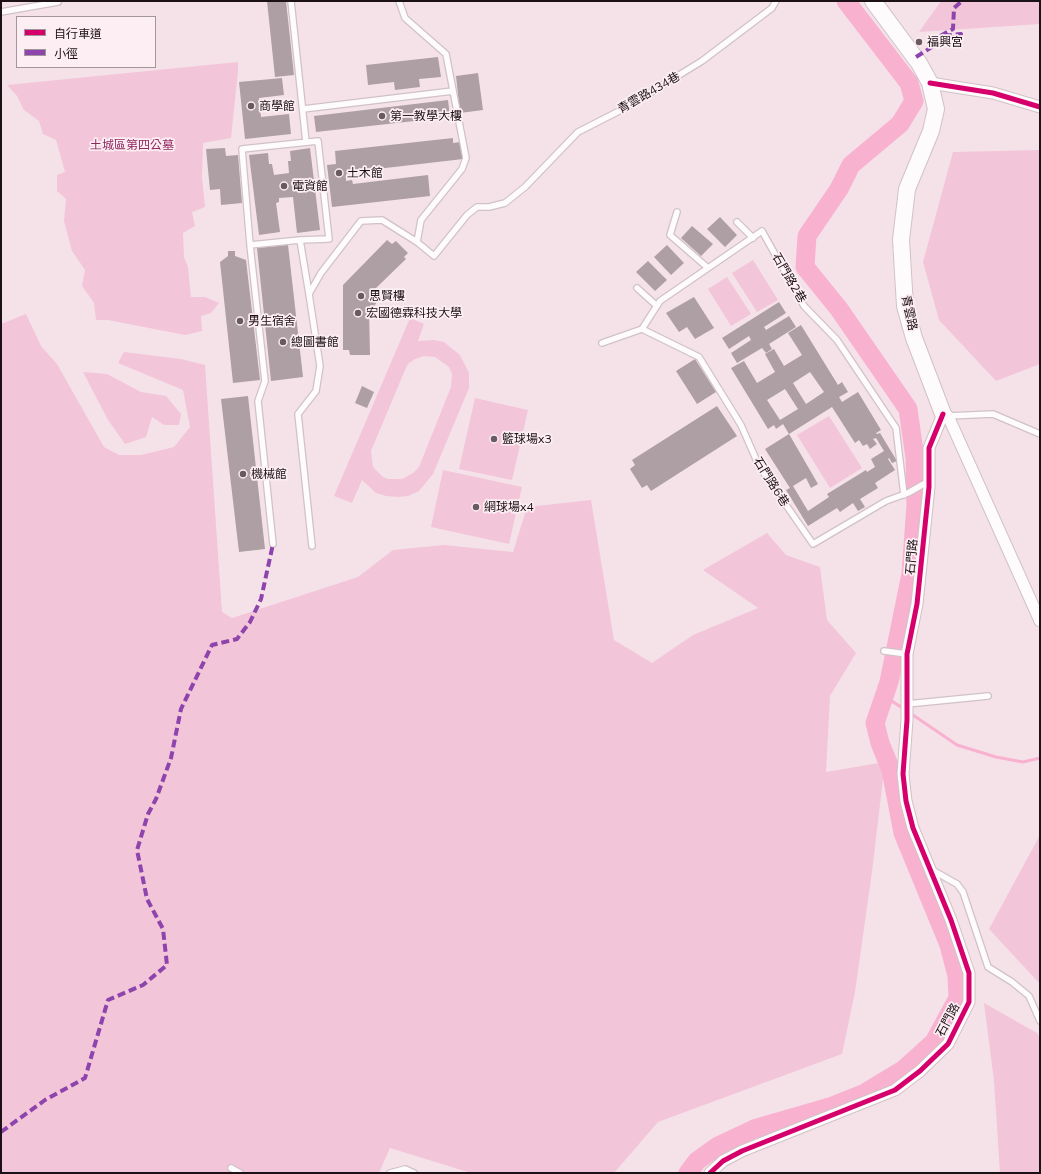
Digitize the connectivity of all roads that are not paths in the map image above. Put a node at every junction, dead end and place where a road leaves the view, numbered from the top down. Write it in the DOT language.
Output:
graph roads {
  1 [pos="291,1"];
  2 [pos="399,1"];
  3 [pos="776,1"];
  4 [pos="873,1"];
  5 [pos="58,2"];
  6 [pos="1,12"];
  7 [pos="930,83"];
  8 [pos="453,92"];
  9 [pos="1040,107"];
  10 [pos="303,109"];
  11 [pos="306,142"];
  12 [pos="677,212"];
  13 [pos="737,222"];
  14 [pos="753,238"];
  15 [pos="300,240"];
  16 [pos="417,242"];
  17 [pos="250,245"];
  18 [pos="708,268"];
  19 [pos="637,288"];
  20 [pos="309,294"];
  21 [pos="657,306"];
  22 [pos="642,329"];
  23 [pos="602,343"];
  24 [pos="945,415"];
  25 [pos="1040,434"];
  26 [pos="928,481"];
  27 [pos="906,494"];
  28 [pos="273,544"];
  29 [pos="312,546"];
  30 [pos="1040,621"];
  31 [pos="884,651"];
  32 [pos="907,654"];
  33 [pos="988,696"];
  34 [pos="908,704"];
  35 [pos="930,869"];
  36 [pos="1040,1021"];
  37 [pos="231,1168"];
  38 [pos="240,1173"];
  39 [pos="390,1173"];
  40 [pos="414,1173"];
  41 [pos="710,1173"];
  1 -- 10 [label="lane"];
  2 -- 8 [label="lane"];
  3 -- 16 [label="lane, 青雲路434巷"];
  4 -- 7 [label="street, 青雲路"];
  5 -- 6 [label="lane"];
  7 -- 9 [label="street"];
  7 -- 24 [label="street, 青雲路"];
  8 -- 10 [label="lane"];
  8 -- 16 [label="lane"];
  10 -- 11 [label="lane"];
  11 -- 15 [label="lane"];
  11 -- 17 [label="lane"];
  12 -- 18 [label="lane"];
  13 -- 14 [label="lane"];
  14 -- 18 [label="lane"];
  14 -- 27 [label="lane, 石門路2巷"];
  15 -- 17 [label="lane"];
  15 -- 20 [label="lane"];
  16 -- 20 [label="lane"];
  17 -- 28 [label="lane"];
  18 -- 21 [label="lane"];
  19 -- 21 [label="lane"];
  20 -- 29 [label="lane"];
  21 -- 22 [label="lane"];
  22 -- 23 [label="lane"];
  22 -- 27 [label="lane, 石門路6巷"];
  24 -- 25 [label="lane"];
  24 -- 26 [label="street, 石門路"];
  24 -- 30 [label="street, 青雲路"];
  26 -- 27 [label="lane"];
  26 -- 32 [label="street, 石門路"];
  31 -- 32 [label="lane"];
  32 -- 34 [label="street, 石門路"];
  33 -- 34 [label="lane"];
  34 -- 35 [label="street, 石門路"];
  35 -- 36 [label="lane"];
  35 -- 41 [label="street, 石門路"];
  37 -- 38 [label="lane"];
  39 -- 40 [label="lane"];
}
